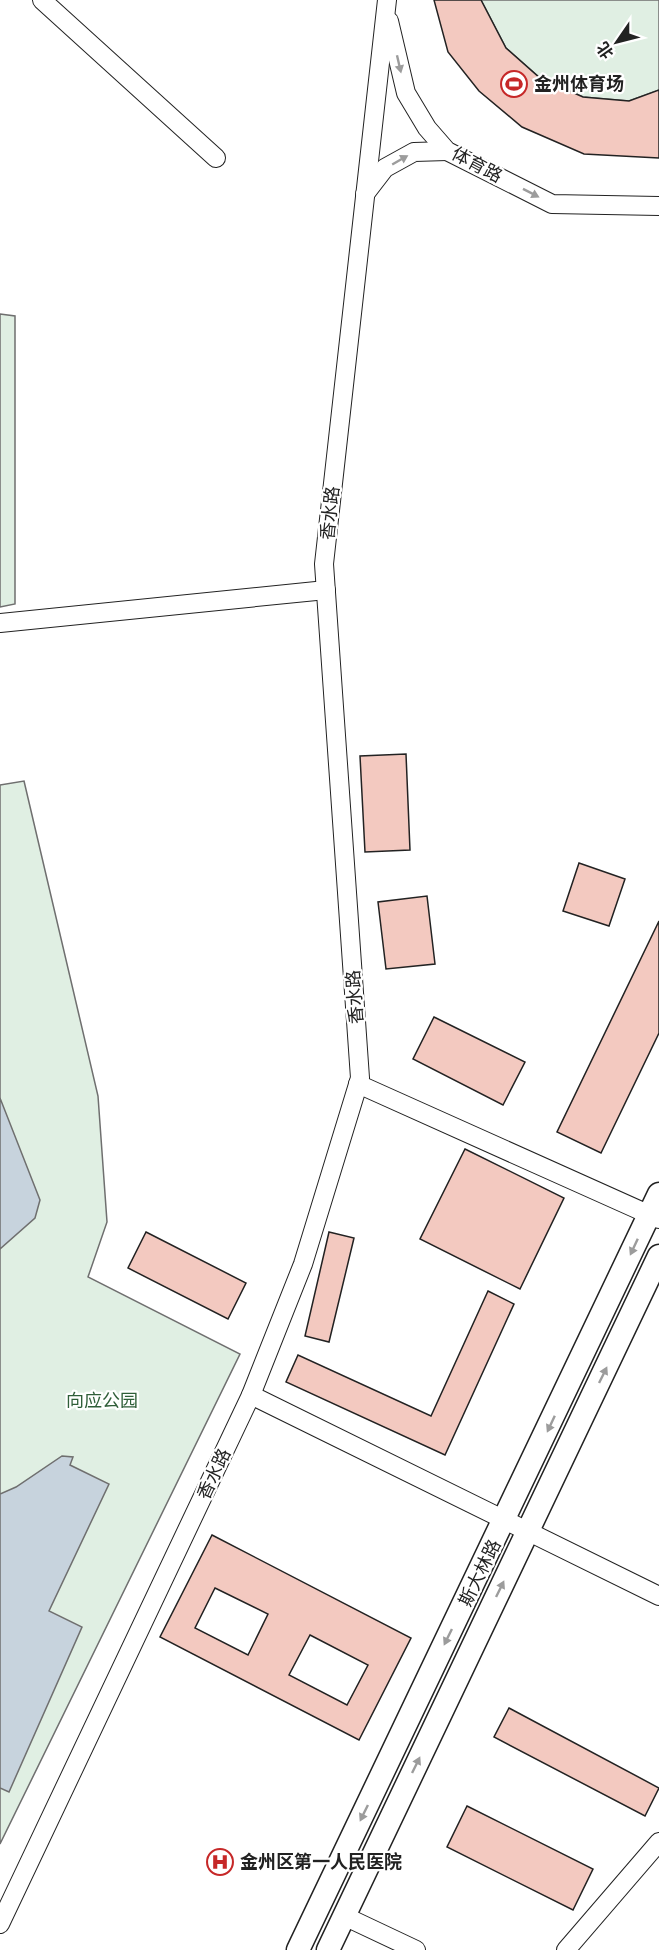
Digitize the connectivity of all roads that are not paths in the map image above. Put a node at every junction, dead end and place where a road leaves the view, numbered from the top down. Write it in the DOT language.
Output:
graph roads {
  1 [pos="42,0"];
  2 [pos="386,4"];
  3 [pos="447,151"];
  4 [pos="216,158"];
  5 [pos="365,194"];
  6 [pos="659,206"];
  7 [pos="326,590"];
  8 [pos="0,623"];
  9 [pos="358,1084"];
  10 [pos="656,1209"];
  11 [pos="659,1257"];
  12 [pos="252,1395"];
  13 [pos="505,1521"];
  14 [pos="527,1532"];
  15 [pos="659,1596"];
  16 [pos="659,1842"];
  17 [pos="344,1916"];
  18 [pos="0,1924"];
  19 [pos="298,1950"];
  20 [pos="328,1950"];
  21 [pos="416,1950"];
  22 [pos="566,1950"];
  1 -- 4 [label="street"];
  2 -- 3 [label="street, 体育路, one-way"];
  2 -- 5 [label="street, 香水路"];
  5 -- 3 [label="street, one-way"];
  3 -- 6 [label="street, 体育路, one-way"];
  5 -- 7 [label="street, 香水路"];
  7 -- 8 [label="street"];
  7 -- 9 [label="street, 香水路"];
  9 -- 10 [label="street"];
  9 -- 12 [label="street, 香水路"];
  10 -- 13 [label="main road, 斯大林路, one-way"];
  14 -- 11 [label="main road, 斯大林路, one-way"];
  12 -- 13 [label="street"];
  12 -- 18 [label="street, 香水路"];
  13 -- 14 [label="street"];
  13 -- 19 [label="main road, 斯大林路, one-way"];
  14 -- 15 [label="street"];
  17 -- 14 [label="main road, 斯大林路, one-way"];
  16 -- 22 [label="street"];
  17 -- 20 [label="main road, 斯大林路"];
  17 -- 21 [label="street"];
}
